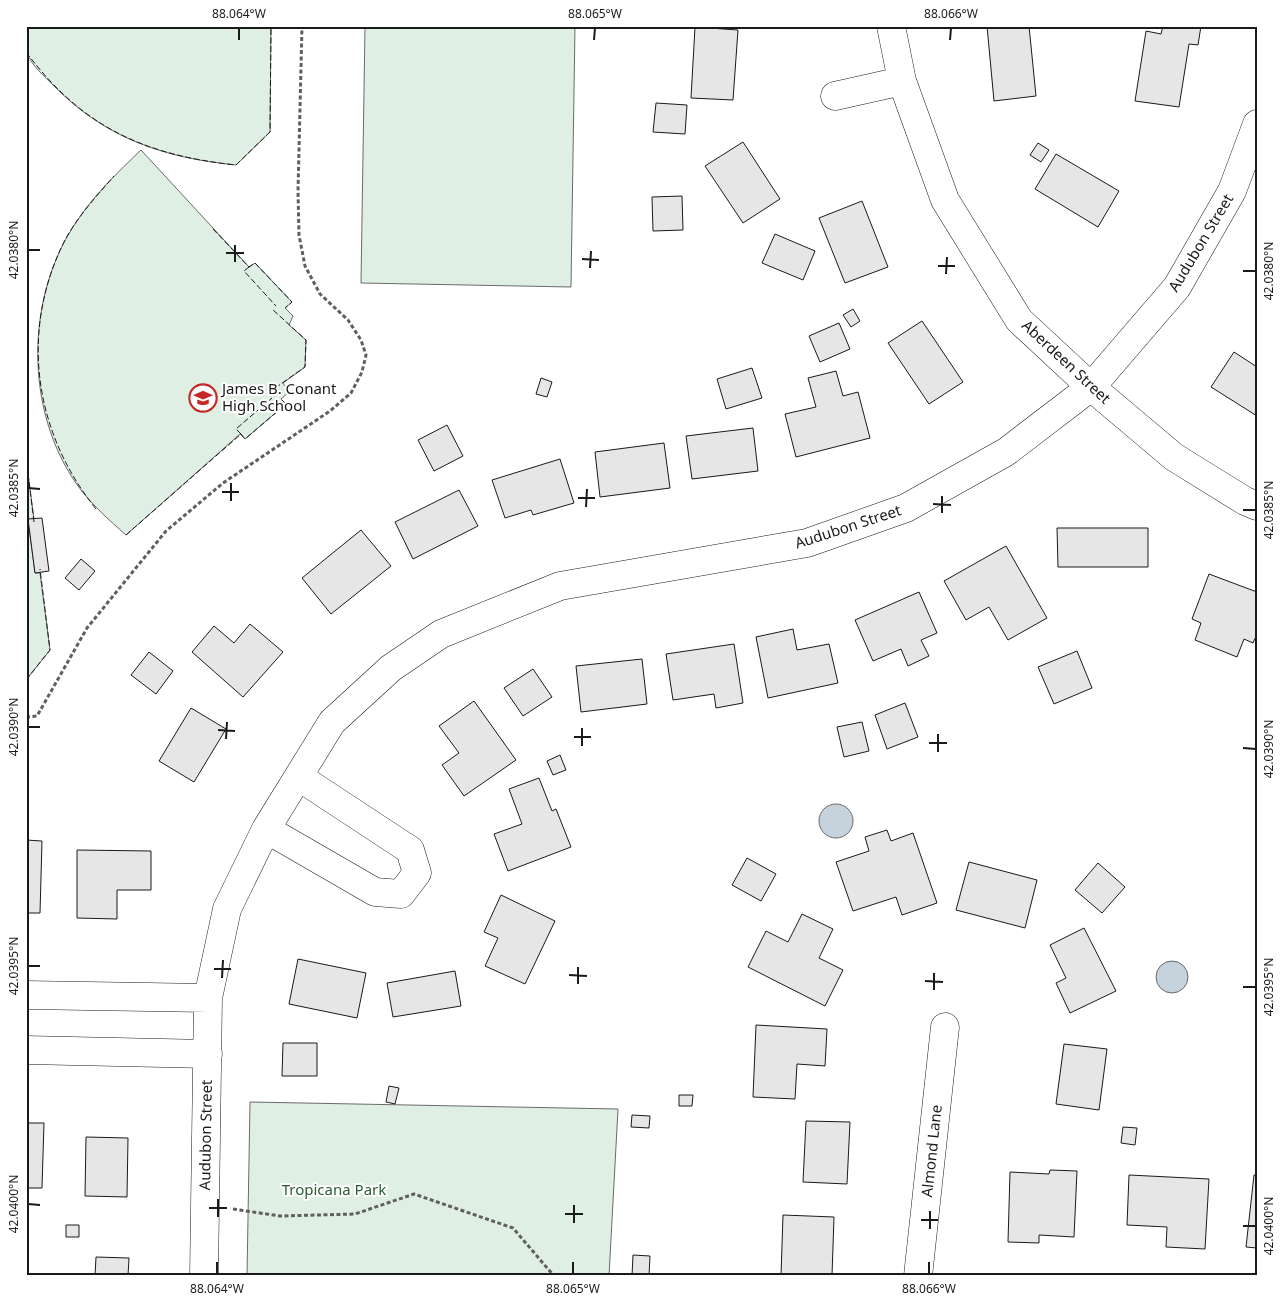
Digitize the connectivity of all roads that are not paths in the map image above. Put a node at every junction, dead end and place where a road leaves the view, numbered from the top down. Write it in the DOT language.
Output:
graph roads {
  1 [pos="891,26"];
  2 [pos="902,81"];
  3 [pos="835,96"];
  4 [pos="1257,124"];
  5 [pos="1090,387"];
  6 [pos="1257,506"];
  7 [pos="299,777"];
  8 [pos="266,829"];
  9 [pos="26,995"];
  10 [pos="208,998"];
  11 [pos="945,1027"];
  12 [pos="26,1050"];
  13 [pos="208,1054"];
  14 [pos="204,1276"];
  15 [pos="918,1276"];
  1 -- 2 [label="street, Aberdeen Street"];
  2 -- 3 [label="street"];
  2 -- 5 [label="street, Aberdeen Street"];
  4 -- 5 [label="street, Audubon Street"];
  5 -- 6 [label="street, Aberdeen Street"];
  5 -- 7 [label="street, Audubon Street"];
  7 -- 8 [label="street, Audubon Street"];
  7 -- 8 [label="street"];
  8 -- 10 [label="street, Audubon Street"];
  9 -- 10 [label="street"];
  10 -- 13 [label="street, Audubon Street"];
  11 -- 15 [label="street, Almond Lane"];
  12 -- 13 [label="street"];
  13 -- 14 [label="street, Audubon Street"];
}
